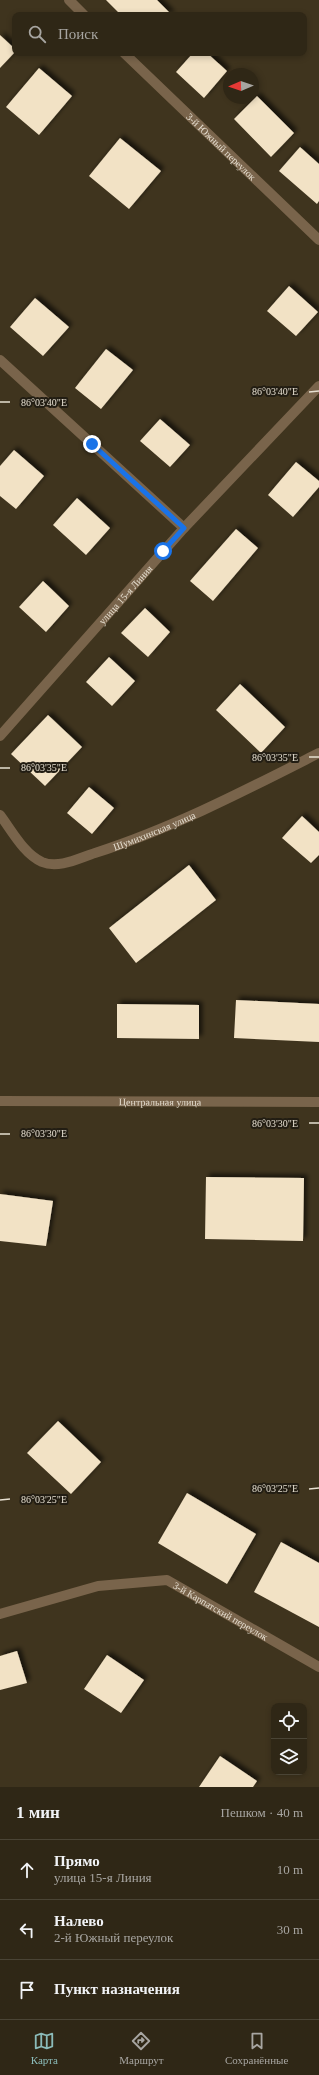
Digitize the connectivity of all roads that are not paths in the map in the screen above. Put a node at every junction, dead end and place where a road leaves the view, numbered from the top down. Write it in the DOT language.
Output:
graph roads {
  1 [pos="69,0"];
  2 [pos="81,12"];
  3 [pos="127,56"];
  4 [pos="319,240"];
  5 [pos="0,360"];
  6 [pos="319,386"];
  7 [pos="184,528"];
  8 [pos="0,736"];
  9 [pos="319,753"];
  10 [pos="0,815"];
  11 [pos="0,1101"];
  12 [pos="319,1102"];
  13 [pos="0,1614"];
  14 [pos="319,1667"];
  1 -- 2 [label="street"];
  3 -- 4 [label="street, 3-й Южный переулок"];
  5 -- 7 [label="street"];
  6 -- 7 [label="street, улица 15-я Линия"];
  7 -- 8 [label="street, улица 15-я Линия"];
  9 -- 10 [label="street, Шумихинская улица"];
  11 -- 12 [label="street, Центральная улица"];
  13 -- 14 [label="street, 3-й Карпатский переулок"];
}
